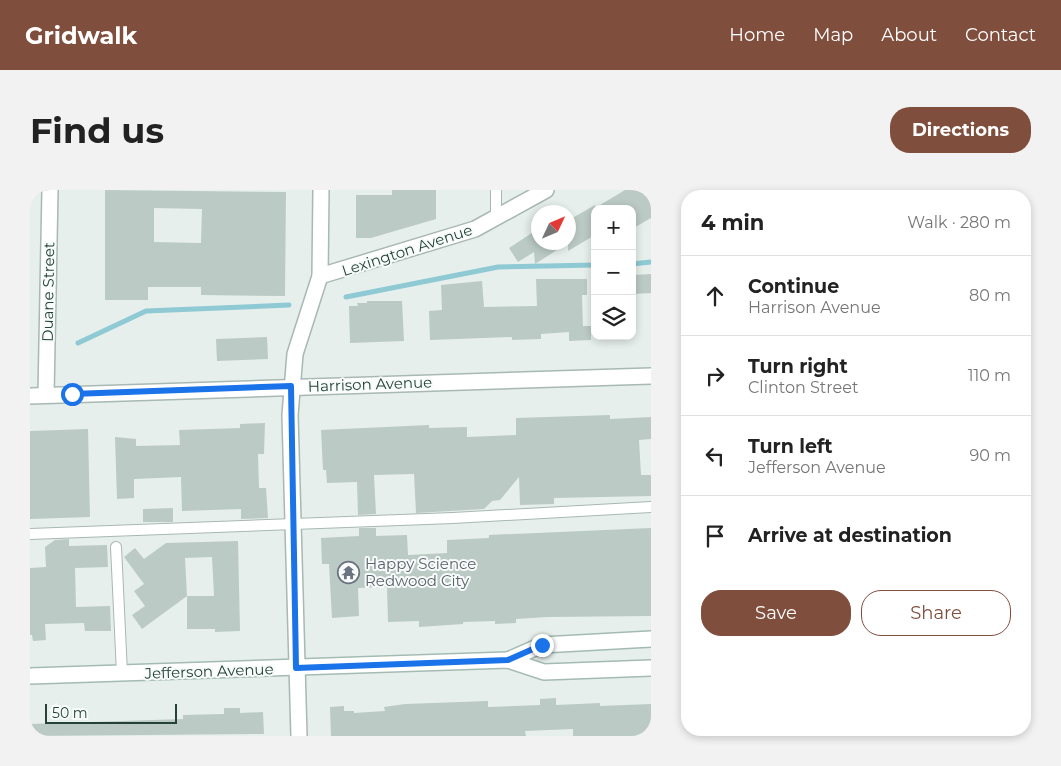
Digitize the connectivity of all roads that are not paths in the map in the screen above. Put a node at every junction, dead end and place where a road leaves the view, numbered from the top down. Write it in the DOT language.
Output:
graph roads {
  1 [pos="50,190"];
  2 [pos="321,190"];
  3 [pos="496,190"];
  4 [pos="546,190"];
  5 [pos="496,218"];
  6 [pos="320,276"];
  7 [pos="651,376"];
  8 [pos="291,386"];
  9 [pos="46,395"];
  10 [pos="30,396"];
  11 [pos="651,507"];
  12 [pos="294,524"];
  13 [pos="30,534"];
  14 [pos="116,547"];
  15 [pos="651,639"];
  16 [pos="508,660"];
  17 [pos="296,668"];
  18 [pos="651,668"];
  19 [pos="122,673"];
  20 [pos="30,676"];
  21 [pos="299,736"];
  1 -- 9 [label="street, Duane Street"];
  2 -- 6 [label="street"];
  3 -- 5 [label="lane"];
  4 -- 5 [label="street, Lexington Avenue"];
  5 -- 6 [label="street, Lexington Avenue"];
  6 -- 8 [label="street"];
  7 -- 8 [label="street, Harrison Avenue"];
  8 -- 9 [label="street, Harrison Avenue"];
  8 -- 12 [label="street"];
  9 -- 10 [label="street, Harrison Avenue"];
  11 -- 12 [label="lane"];
  12 -- 13 [label="lane"];
  12 -- 17 [label="street"];
  14 -- 19 [label="lane"];
  15 -- 16 [label="street, Jefferson Avenue"];
  16 -- 17 [label="street, Jefferson Avenue"];
  16 -- 18 [label="street, Jefferson Avenue"];
  17 -- 19 [label="street, Jefferson Avenue"];
  17 -- 21 [label="street"];
  19 -- 20 [label="street, Jefferson Avenue"];
}
